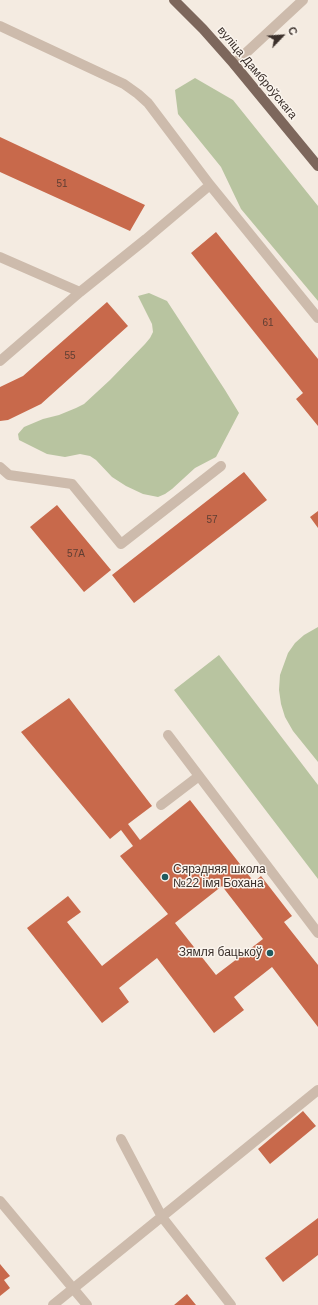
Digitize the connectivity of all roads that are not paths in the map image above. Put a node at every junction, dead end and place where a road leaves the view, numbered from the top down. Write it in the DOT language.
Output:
graph roads {
  1 [pos="174,0"];
  2 [pos="303,0"];
  3 [pos="0,26"];
  4 [pos="234,64"];
  5 [pos="318,166"];
  6 [pos="210,185"];
  7 [pos="0,257"];
  8 [pos="80,292"];
  9 [pos="318,318"];
  10 [pos="0,361"];
  11 [pos="222,466"];
  12 [pos="0,467"];
  13 [pos="168,735"];
  14 [pos="199,776"];
  15 [pos="161,805"];
  16 [pos="318,933"];
  17 [pos="318,1090"];
  18 [pos="121,1139"];
  19 [pos="0,1200"];
  20 [pos="162,1217"];
  21 [pos="73,1288"];
  22 [pos="53,1305"];
  23 [pos="87,1305"];
  24 [pos="231,1305"];
  1 -- 4 [label="main road, вуліца Дамброўскага"];
  2 -- 4 [label="street"];
  3 -- 6 [label="street"];
  4 -- 5 [label="main road, вуліца Дамброўскага"];
  6 -- 8 [label="street"];
  6 -- 9 [label="street"];
  7 -- 8 [label="street"];
  8 -- 10 [label="street"];
  11 -- 12 [label="street"];
  13 -- 14 [label="street"];
  14 -- 15 [label="street"];
  14 -- 16 [label="street"];
  17 -- 20 [label="street"];
  18 -- 20 [label="street"];
  19 -- 21 [label="street"];
  20 -- 21 [label="street"];
  20 -- 24 [label="street"];
  21 -- 22 [label="street"];
  21 -- 23 [label="street"];
}
